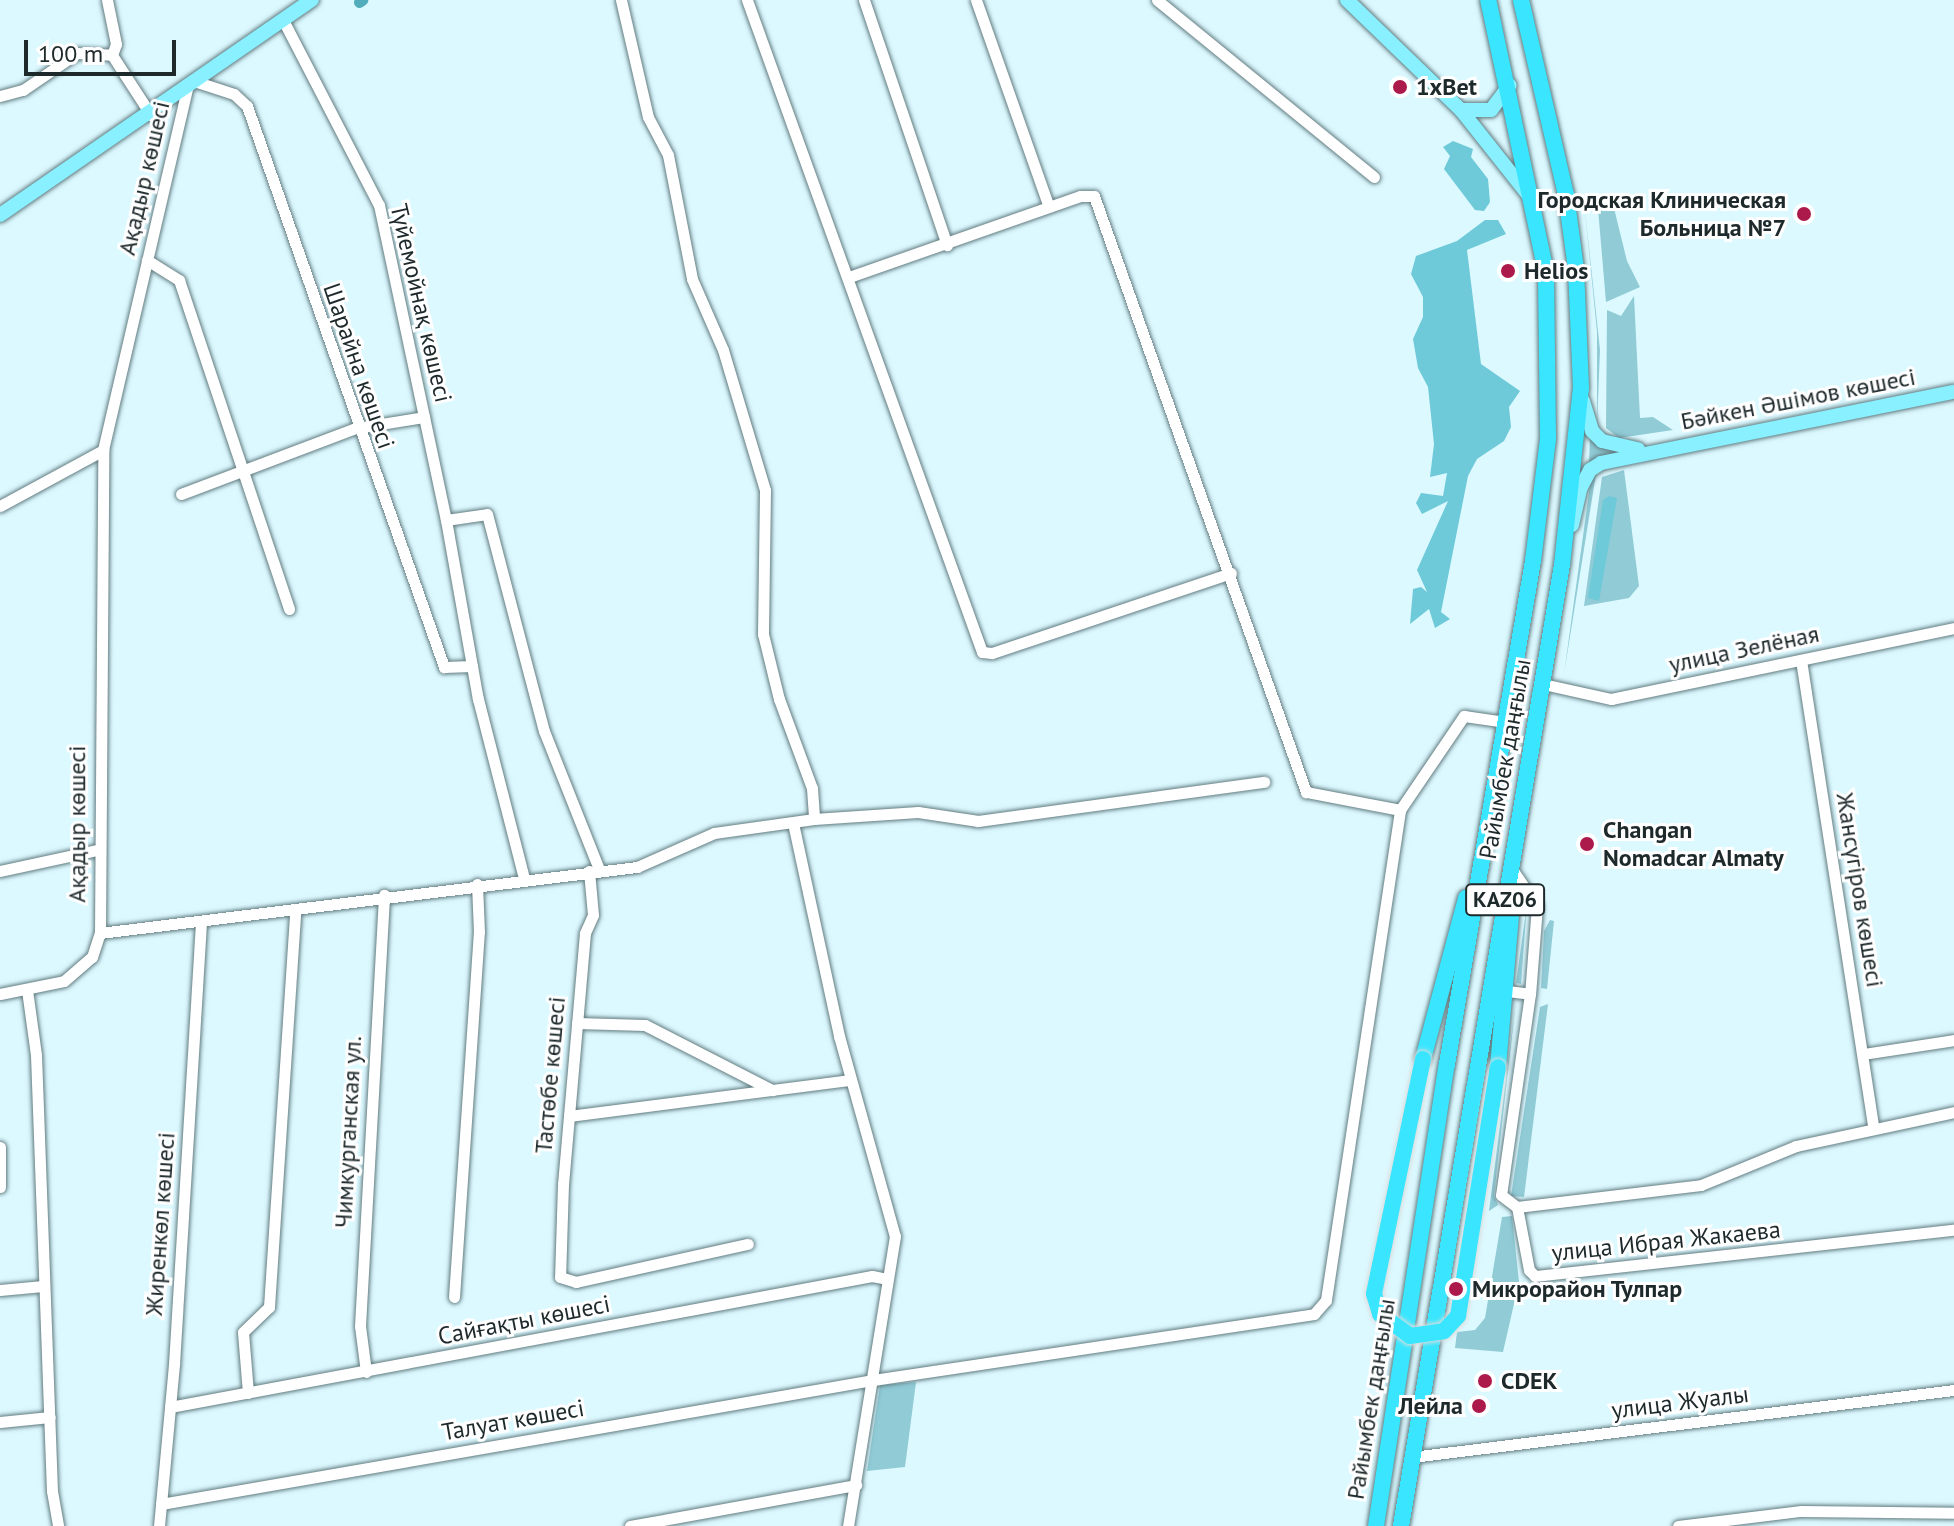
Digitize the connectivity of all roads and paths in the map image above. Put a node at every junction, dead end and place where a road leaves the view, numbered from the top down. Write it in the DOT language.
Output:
graph roads {
  1 [pos="107,0"];
  2 [pos="312,0"];
  3 [pos="621,0"];
  4 [pos="747,0"];
  5 [pos="864,0"];
  6 [pos="976,0"];
  7 [pos="1157,0"];
  8 [pos="1347,0"];
  9 [pos="1488,0"];
  10 [pos="1521,0"];
  11 [pos="283,20"];
  12 [pos="112,55"];
  13 [pos="191,83"];
  14 [pos="1510,85"];
  15 [pos="0,96"];
  16 [pos="1461,110"];
  17 [pos="151,115"];
  18 [pos="1374,177"];
  19 [pos="25,202"];
  20 [pos="1535,204"];
  21 [pos="1049,207"];
  22 [pos="0,215"];
  23 [pos="0,226"];
  24 [pos="947,245"];
  25 [pos="147,260"];
  26 [pos="849,277"];
  27 [pos="1581,388"];
  28 [pos="1954,392"];
  29 [pos="424,417"];
  30 [pos="356,428"];
  31 [pos="1650,449"];
  32 [pos="103,450"];
  33 [pos="243,470"];
  34 [pos="181,494"];
  35 [pos="0,506"];
  36 [pos="446,520"];
  37 [pos="1562,565"];
  38 [pos="1231,573"];
  39 [pos="289,609"];
  40 [pos="1954,628"];
  41 [pos="1801,660"];
  42 [pos="472,666"];
  43 [pos="1543,684"];
  44 [pos="1505,722"];
  45 [pos="1264,782"];
  46 [pos="1400,810"];
  47 [pos="814,819"];
  48 [pos="793,823"];
  49 [pos="1486,831"];
  50 [pos="1516,836"];
  51 [pos="97,850"];
  52 [pos="594,870"];
  53 [pos="0,871"];
  54 [pos="1514,872"];
  55 [pos="524,878"];
  56 [pos="477,884"];
  57 [pos="384,895"];
  58 [pos="295,911"];
  59 [pos="201,923"];
  60 [pos="100,933"];
  61 [pos="27,990"];
  62 [pos="1507,991"];
  63 [pos="0,994"];
  64 [pos="1530,994"];
  65 [pos="577,1023"];
  66 [pos="1954,1040"];
  67 [pos="1863,1054"];
  68 [pos="851,1080"];
  69 [pos="772,1090"];
  70 [pos="1954,1112"];
  71 [pos="569,1116"];
  72 [pos="1873,1126"];
  73 [pos="0,1147"];
  74 [pos="0,1187"];
  75 [pos="1517,1207"];
  76 [pos="1954,1230"];
  77 [pos="748,1244"];
  78 [pos="887,1279"];
  79 [pos="43,1286"];
  80 [pos="0,1290"];
  81 [pos="454,1297"];
  82 [pos="366,1372"];
  83 [pos="873,1380"];
  84 [pos="1954,1390"];
  85 [pos="248,1393"];
  86 [pos="170,1407"];
  87 [pos="50,1417"];
  88 [pos="0,1422"];
  89 [pos="1412,1457"];
  90 [pos="856,1485"];
  91 [pos="161,1504"];
  92 [pos="1954,1513"];
  93 [pos="58,1526"];
  94 [pos="159,1526"];
  95 [pos="630,1526"];
  96 [pos="848,1526"];
  97 [pos="1376,1526"];
  98 [pos="1401,1526"];
  99 [pos="1678,1526"];
  1 -- 12 [label="street"];
  2 -- 11 [label="main road"];
  3 -- 47 [label="street"];
  4 -- 26 [label="street"];
  5 -- 24 [label="street"];
  6 -- 21 [label="street"];
  7 -- 18 [label="street"];
  8 -- 16 [label="main road"];
  9 -- 14 [label="highway, Райымбек даңғылы / KАZ06"];
  10 -- 27 [label="highway, Райымбек даңғылы / KАZ06"];
  11 -- 13 [label="main road"];
  11 -- 29 [label="street, Түйемойнақ көшесі"];
  12 -- 15 [label="street"];
  12 -- 17 [label="street"];
  13 -- 17 [label="main road"];
  13 -- 25 [label="street, Ақадыр көшесі"];
  13 -- 30 [label="street, Шарайна көшесі"];
  14 -- 16 [label="main road"];
  14 -- 20 [label="highway, Райымбек даңғылы / KАZ06"];
  16 -- 20 [label="main road"];
  17 -- 19 [label="main road"];
  19 -- 22 [label="main road"];
  19 -- 23 [label="main road"];
  20 -- 44 [label="highway, Райымбек даңғылы / KАZ06"];
  21 -- 24 [label="street"];
  21 -- 38 [label="street"];
  24 -- 26 [label="street"];
  25 -- 32 [label="street, Ақадыр көшесі"];
  25 -- 33 [label="street"];
  26 -- 38 [label="street"];
  27 -- 31 [label="main road"];
  27 -- 37 [label="highway, Райымбек даңғылы / KАZ06"];
  28 -- 31 [label="main road, Бәйкен Әшімов көшесі"];
  29 -- 30 [label="street"];
  29 -- 36 [label="street, Түйемойнақ көшесі"];
  30 -- 33 [label="street"];
  30 -- 42 [label="street, Шарайна көшесі"];
  31 -- 37 [label="main road"];
  32 -- 35 [label="street"];
  32 -- 51 [label="street, Ақадыр көшесі"];
  33 -- 34 [label="street"];
  33 -- 39 [label="street"];
  36 -- 42 [label="street, Түйемойнақ көшесі"];
  36 -- 52 [label="street"];
  37 -- 43 [label="highway, Райымбек даңғылы / KАZ06"];
  38 -- 46 [label="street"];
  40 -- 41 [label="street, улица Зелёная"];
  41 -- 43 [label="street, улица Зелёная"];
  41 -- 67 [label="street, Жансүгіров көшесі"];
  42 -- 55 [label="street, Түйемойнақ көшесі"];
  43 -- 50 [label="highway, Райымбек даңғылы / KАZ06"];
  44 -- 46 [label="street"];
  44 -- 49 [label="highway, Райымбек даңғылы / KАZ06"];
  45 -- 47 [label="street"];
  46 -- 83 [label="street, Талуат көшесі"];
  47 -- 48 [label="street"];
  48 -- 52 [label="street"];
  48 -- 68 [label="street"];
  49 -- 62 [label="highway, bridge"];
  49 -- 97 [label="highway, Райымбек даңғылы / KАZ06"];
  50 -- 54 [label="highway"];
  50 -- 89 [label="highway, Райымбек даңғылы / KАZ06"];
  51 -- 53 [label="street"];
  51 -- 60 [label="street, Ақадыр көшесі"];
  52 -- 55 [label="street"];
  52 -- 65 [label="street, Тастөбе көшесі"];
  54 -- 62 [label="highway"];
  54 -- 64 [label="street"];
  55 -- 56 [label="street"];
  56 -- 57 [label="street"];
  56 -- 81 [label="street"];
  57 -- 58 [label="street"];
  57 -- 82 [label="street, Чимкурганская ул."];
  58 -- 59 [label="street"];
  58 -- 85 [label="street"];
  59 -- 60 [label="street"];
  59 -- 86 [label="street, Жиренкөл көшесі"];
  60 -- 61 [label="street, Ақадыр көшесі"];
  61 -- 63 [label="street, Ақадыр көшесі"];
  61 -- 79 [label="street"];
  62 -- 64 [label="street"];
  64 -- 75 [label="street, улица Ибрая Жакаева"];
  65 -- 69 [label="street"];
  65 -- 71 [label="street, Тастөбе көшесі"];
  66 -- 67 [label="street"];
  67 -- 72 [label="street, Жансүгіров көшесі"];
  68 -- 69 [label="street"];
  68 -- 78 [label="street"];
  69 -- 71 [label="street"];
  70 -- 72 [label="street"];
  71 -- 77 [label="street, Тастөбе көшесі"];
  72 -- 75 [label="street"];
  73 -- 74 [label="street"];
  75 -- 76 [label="street, улица Ибрая Жакаева"];
  78 -- 82 [label="street, Сайғақты көшесі"];
  78 -- 83 [label="street"];
  79 -- 80 [label="street"];
  79 -- 87 [label="street"];
  82 -- 85 [label="street, Сайғақты көшесі"];
  83 -- 90 [label="street"];
  83 -- 91 [label="street, Талуат көшесі"];
  84 -- 89 [label="street, улица Жуалы"];
  85 -- 86 [label="street, Сайғақты көшесі"];
  86 -- 91 [label="street, Жиренкөл көшесі"];
  87 -- 88 [label="street"];
  87 -- 93 [label="street"];
  89 -- 98 [label="highway, Райымбек даңғылы / KАZ06"];
  90 -- 95 [label="street"];
  90 -- 96 [label="street"];
  91 -- 94 [label="street, Жиренкөл көшесі"];
  92 -- 99 [label="street"];
}
